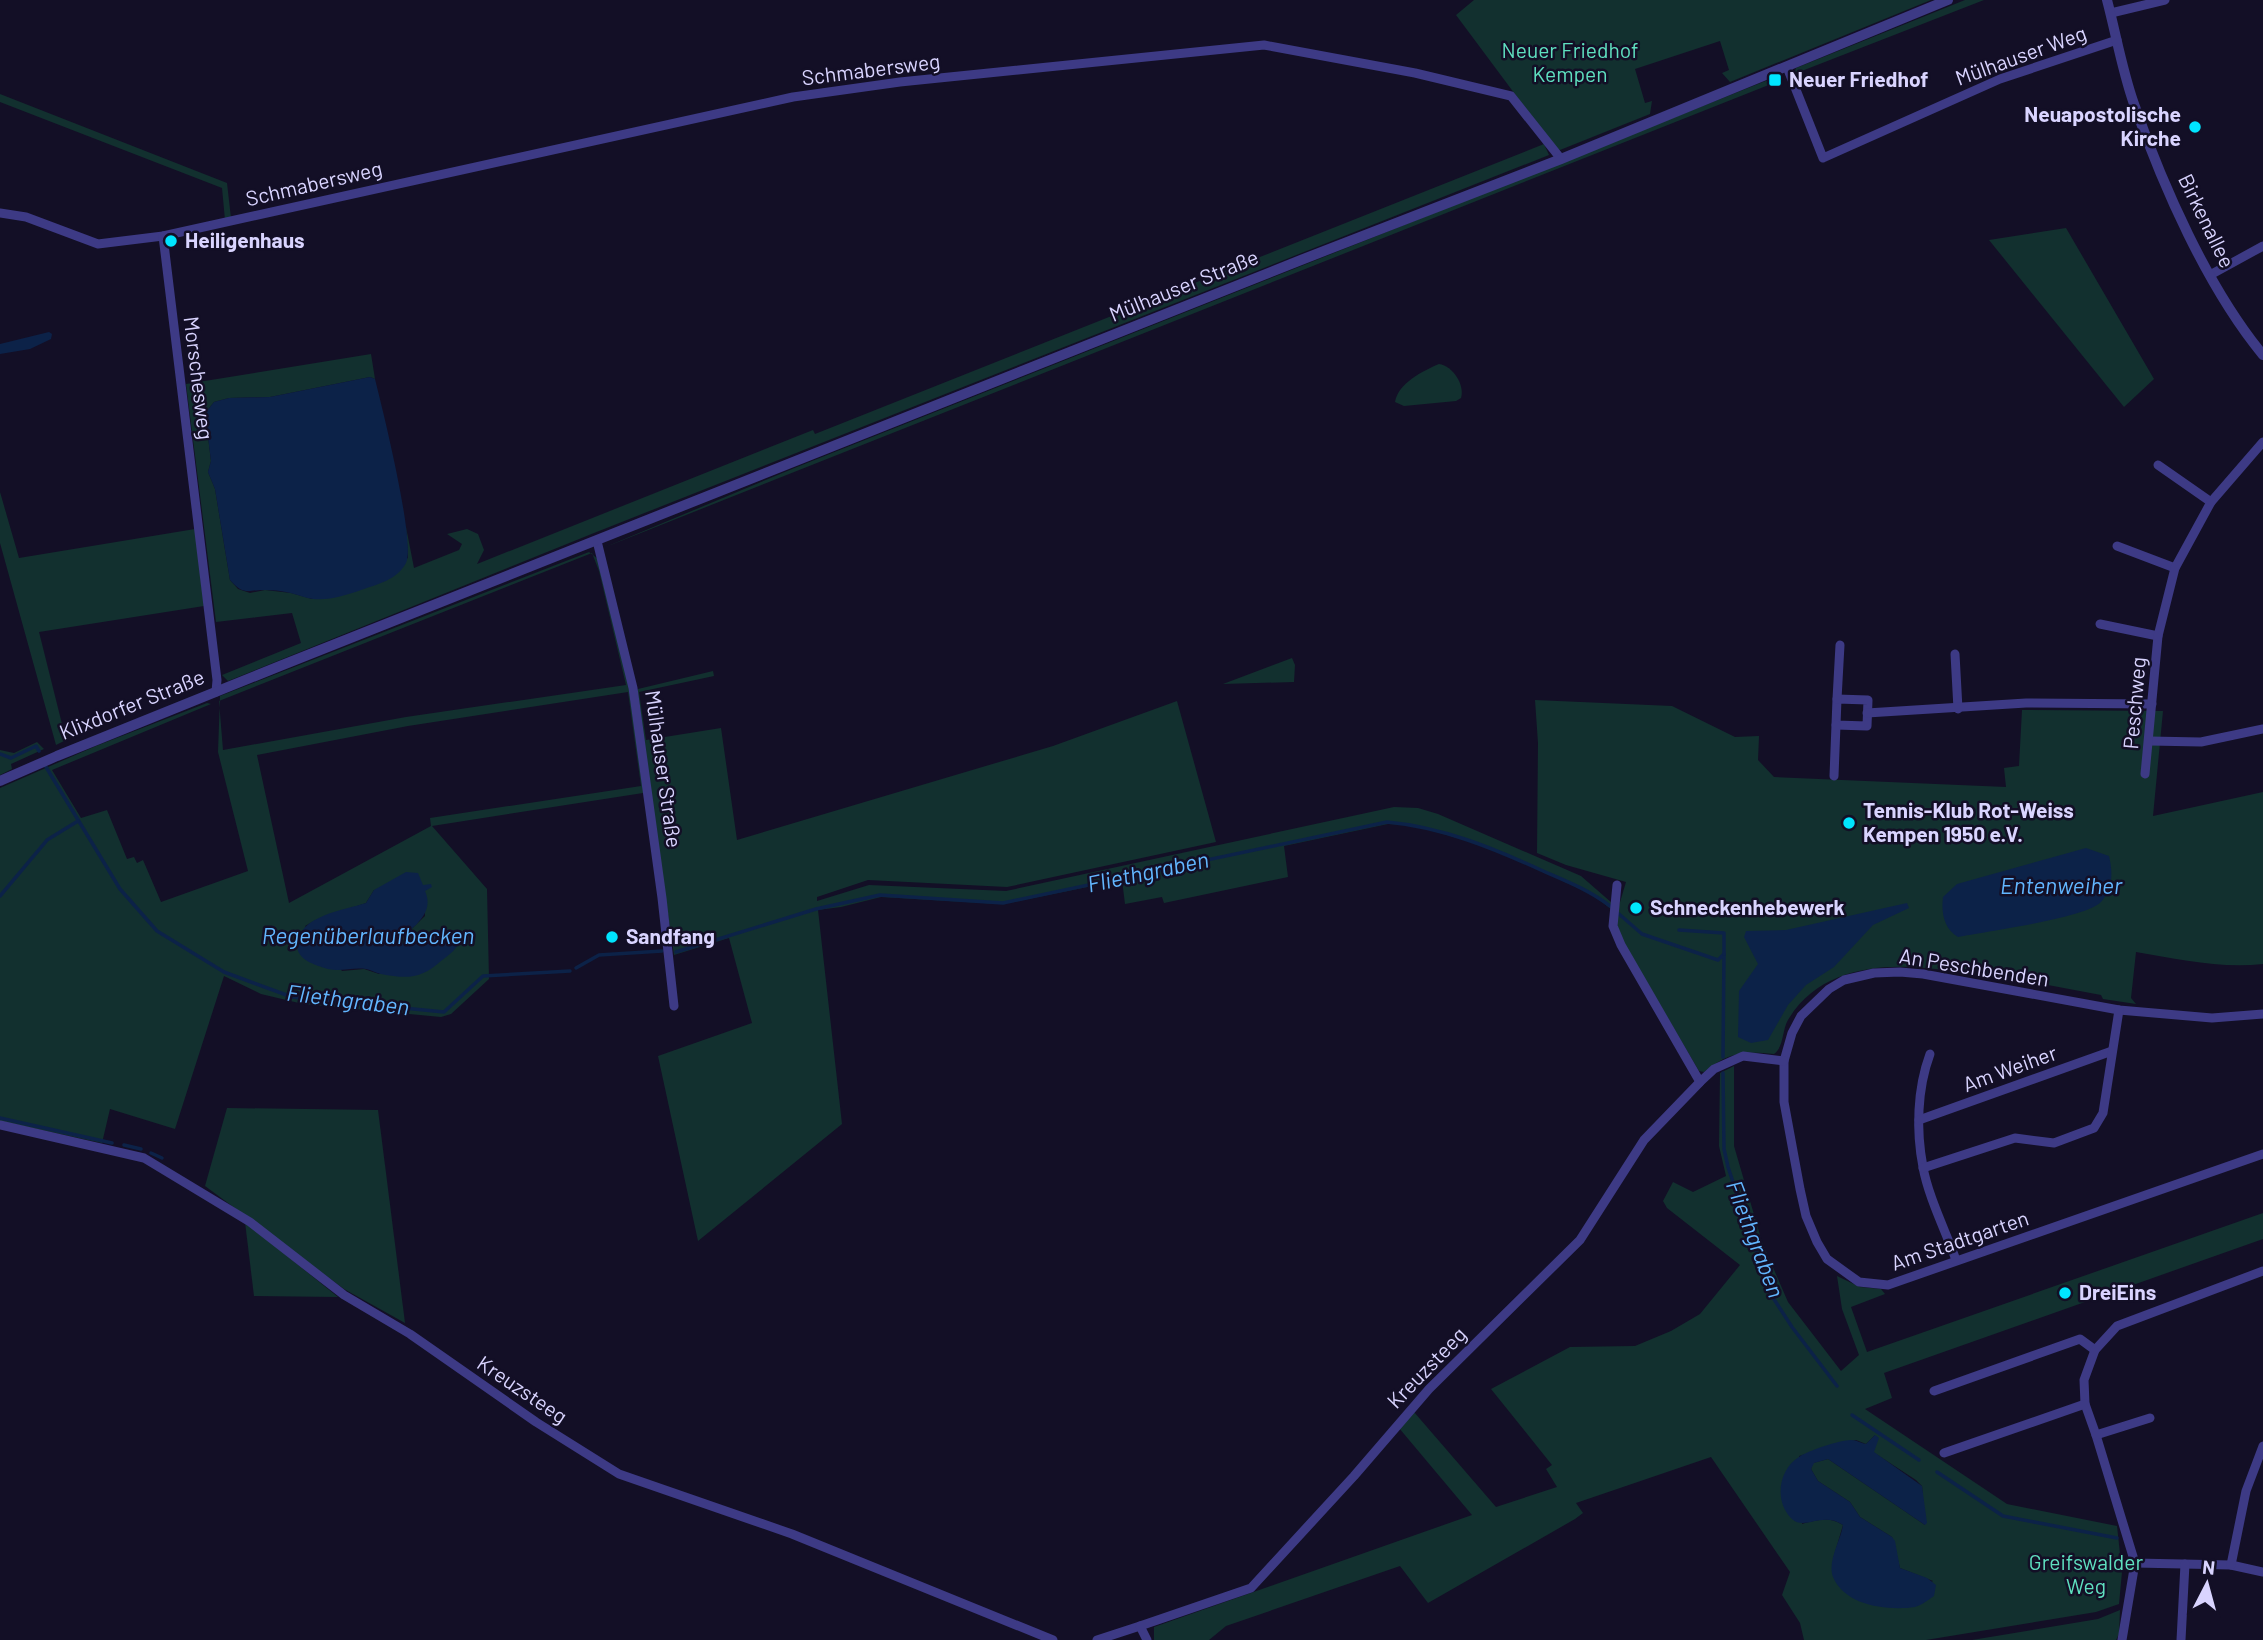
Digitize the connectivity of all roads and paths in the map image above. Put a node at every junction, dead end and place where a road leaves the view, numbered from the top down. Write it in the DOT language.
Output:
graph roads {
  1 [pos="1948,0"];
  2 [pos="2107,0"];
  3 [pos="2165,0"];
  4 [pos="2111,13"];
  5 [pos="2117,40"];
  6 [pos="1787,67"];
  7 [pos="1561,159"];
  8 [pos="0,213"];
  9 [pos="163,236"];
  10 [pos="2263,246"];
  11 [pos="2210,275"];
  12 [pos="2263,355"];
  13 [pos="2263,442"];
  14 [pos="2158,465"];
  15 [pos="2211,502"];
  16 [pos="597,541"];
  17 [pos="2117,546"];
  18 [pos="2175,568"];
  19 [pos="2100,624"];
  20 [pos="2158,636"];
  21 [pos="1840,645"];
  22 [pos="1955,654"];
  23 [pos="280,666"];
  24 [pos="216,692"];
  25 [pos="1837,699"];
  26 [pos="2152,704"];
  27 [pos="1958,709"];
  28 [pos="1867,713"];
  29 [pos="1836,725"];
  30 [pos="2263,729"];
  31 [pos="2150,741"];
  32 [pos="2146,774"];
  33 [pos="1834,776"];
  34 [pos="0,781"];
  35 [pos="1617,885"];
  36 [pos="674,1006"];
  37 [pos="2119,1010"];
  38 [pos="2263,1014"];
  39 [pos="2112,1051"];
  40 [pos="1930,1054"];
  41 [pos="1784,1062"];
  42 [pos="1700,1082"];
  43 [pos="1919,1120"];
  44 [pos="0,1125"];
  45 [pos="2263,1154"];
  46 [pos="1923,1168"];
  47 [pos="1956,1260"];
  48 [pos="2263,1271"];
  49 [pos="2095,1350"];
  50 [pos="1934,1391"];
  51 [pos="2085,1404"];
  52 [pos="2150,1418"];
  53 [pos="2096,1435"];
  54 [pos="2263,1446"];
  55 [pos="1944,1453"];
  56 [pos="2135,1563"];
  57 [pos="2185,1564"];
  58 [pos="2231,1565"];
  59 [pos="2263,1572"];
  60 [pos="1140,1626"];
  61 [pos="1053,1640"];
  62 [pos="1097,1640"];
  63 [pos="1147,1640"];
  64 [pos="2122,1640"];
  65 [pos="2181,1640"];
  1 -- 6 [label="street, Mülhauser Straße"];
  2 -- 4 [label="street, Birkenallee"];
  3 -- 4 [label="street"];
  4 -- 5 [label="street, Birkenallee"];
  5 -- 6 [label="street, Mülhauser Weg"];
  5 -- 11 [label="street, Birkenallee"];
  6 -- 7 [label="street, Mülhauser Straße"];
  7 -- 9 [label="street, Schmabersweg"];
  7 -- 16 [label="street, Mülhauser Straße"];
  8 -- 9 [label="street"];
  9 -- 24 [label="street, Morschesweg"];
  10 -- 11 [label="street"];
  11 -- 12 [label="street, Birkenallee"];
  13 -- 15 [label="street, Peschweg"];
  14 -- 15 [label="street"];
  15 -- 18 [label="street, Peschweg"];
  16 -- 23 [label="street, Mülhauser Straße"];
  16 -- 36 [label="street, Mülhauser Straße"];
  17 -- 18 [label="street"];
  18 -- 20 [label="street, Peschweg"];
  19 -- 20 [label="street, Peschweg"];
  20 -- 26 [label="street, Peschweg"];
  21 -- 25 [label="street"];
  22 -- 27 [label="street"];
  23 -- 24 [label="street, Klixdorfer Straße"];
  24 -- 34 [label="street, Klixdorfer Straße"];
  25 -- 28 [label="street"];
  25 -- 29 [label="street"];
  26 -- 27 [label="street"];
  26 -- 31 [label="street, Peschweg"];
  27 -- 28 [label="street"];
  28 -- 29 [label="street"];
  29 -- 33 [label="street"];
  30 -- 31 [label="street"];
  31 -- 32 [label="street, Peschweg"];
  35 -- 42 [label="street"];
  37 -- 38 [label="street, An Peschbenden"];
  37 -- 39 [label="street"];
  37 -- 41 [label="street, An Peschbenden"];
  39 -- 43 [label="street, Am Weiher"];
  39 -- 46 [label="street"];
  40 -- 43 [label="street"];
  41 -- 42 [label="street, Kreuzsteeg"];
  41 -- 47 [label="street, Am Stadtgarten"];
  42 -- 60 [label="street, Kreuzsteeg"];
  43 -- 46 [label="street"];
  44 -- 61 [label="street, Kreuzsteeg"];
  45 -- 47 [label="street, Am Stadtgarten"];
  46 -- 47 [label="street"];
  48 -- 49 [label="street"];
  49 -- 50 [label="street"];
  49 -- 51 [label="street"];
  51 -- 53 [label="street"];
  51 -- 55 [label="street"];
  52 -- 53 [label="street"];
  53 -- 56 [label="street"];
  54 -- 58 [label="street"];
  56 -- 57 [label="street"];
  56 -- 64 [label="street"];
  57 -- 58 [label="street"];
  57 -- 65 [label="street"];
  58 -- 59 [label="street"];
  60 -- 62 [label="street, Kreuzsteeg"];
  60 -- 63 [label="street"];
}
